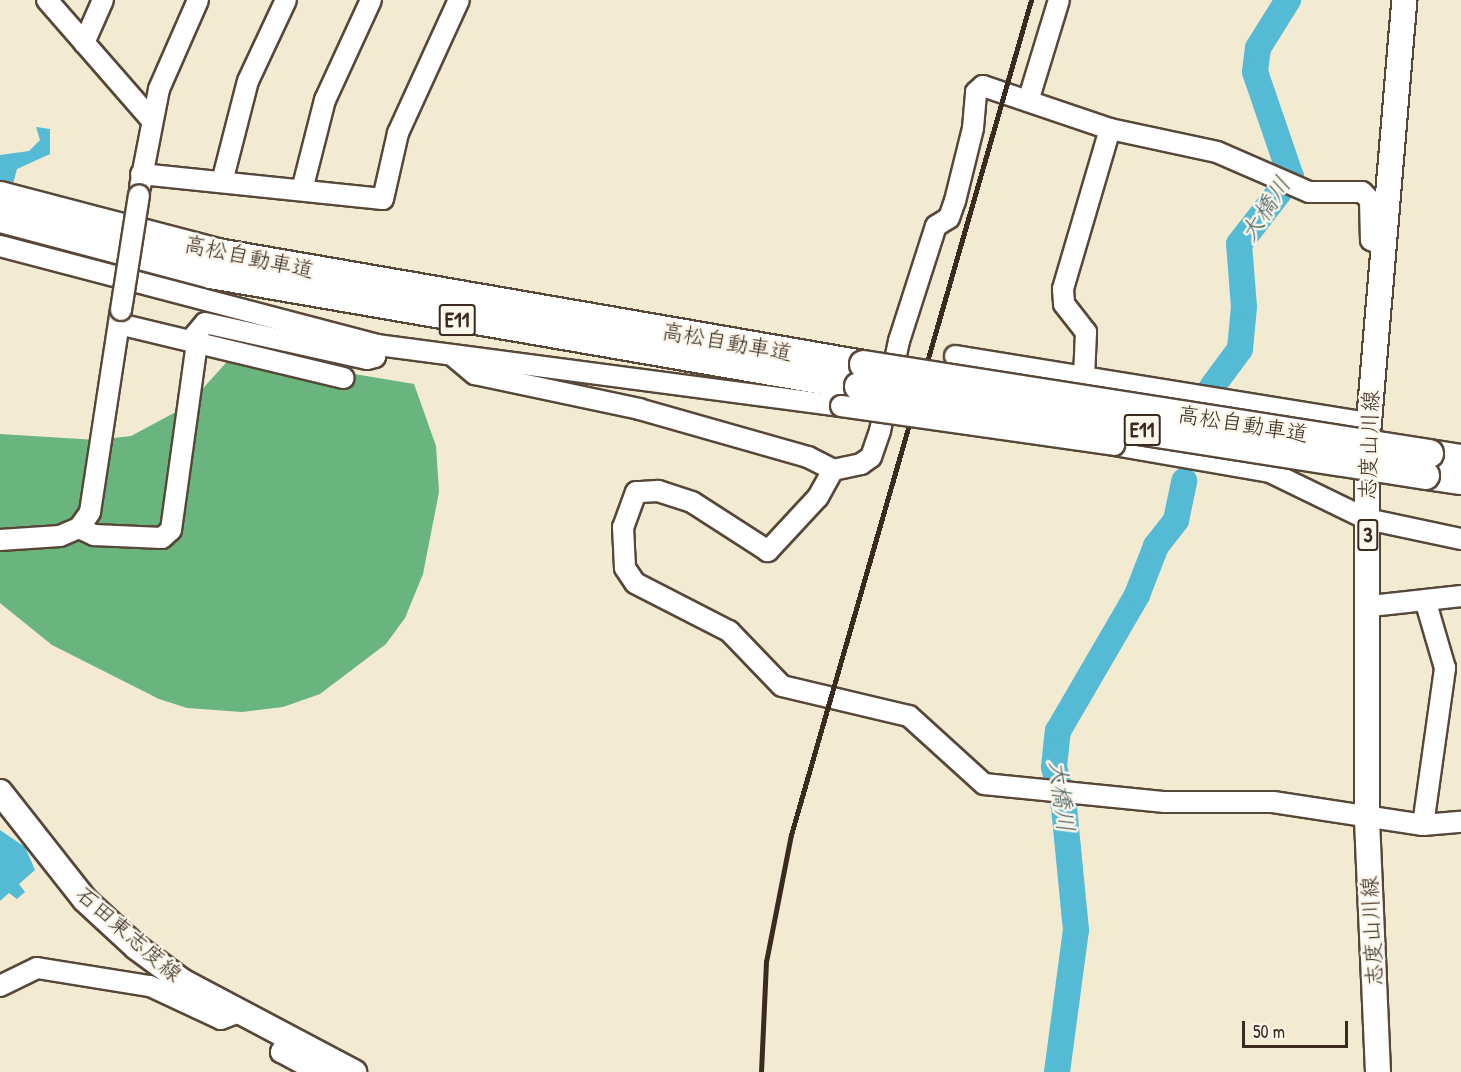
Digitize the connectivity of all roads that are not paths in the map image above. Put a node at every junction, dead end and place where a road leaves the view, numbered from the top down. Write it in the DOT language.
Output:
graph roads {
  1 [pos="47,0"];
  2 [pos="103,0"];
  3 [pos="198,0"];
  4 [pos="286,0"];
  5 [pos="371,0"];
  6 [pos="459,0"];
  7 [pos="1059,0"];
  8 [pos="1404,0"];
  9 [pos="84,42"];
  10 [pos="1029,98"];
  11 [pos="150,118"];
  12 [pos="1110,129"];
  13 [pos="141,174"];
  14 [pos="222,182"];
  15 [pos="302,190"];
  16 [pos="0,195"];
  17 [pos="0,218"];
  18 [pos="62,225"];
  19 [pos="1383,245"];
  20 [pos="0,246"];
  21 [pos="120,317"];
  22 [pos="194,342"];
  23 [pos="377,345"];
  24 [pos="452,355"];
  25 [pos="955,356"];
  26 [pos="1084,377"];
  27 [pos="344,378"];
  28 [pos="1368,423"];
  29 [pos="1461,458"];
  30 [pos="1427,464"];
  31 [pos="833,470"];
  32 [pos="1461,480"];
  33 [pos="1367,519"];
  34 [pos="79,528"];
  35 [pos="1461,539"];
  36 [pos="0,540"];
  37 [pos="1461,596"];
  38 [pos="1426,603"];
  39 [pos="1371,606"];
  40 [pos="0,792"];
  41 [pos="1367,818"];
  42 [pos="1461,822"];
  43 [pos="1423,825"];
  44 [pos="0,986"];
  45 [pos="237,1013"];
  46 [pos="288,1039"];
  47 [pos="318,1072"];
  48 [pos="354,1072"];
  49 [pos="1378,1072"];
  1 -- 9 [label="street"];
  2 -- 9 [label="street"];
  3 -- 11 [label="street"];
  4 -- 14 [label="street"];
  5 -- 15 [label="street"];
  6 -- 15 [label="street"];
  7 -- 10 [label="street"];
  8 -- 19 [label="main road, 志度山川線 / 3"];
  9 -- 11 [label="street"];
  10 -- 12 [label="street"];
  10 -- 31 [label="street"];
  11 -- 13 [label="street"];
  12 -- 19 [label="street"];
  12 -- 26 [label="street"];
  13 -- 14 [label="street"];
  13 -- 21 [label="street, bridge"];
  14 -- 15 [label="street"];
  16 -- 18 [label="highway, 高松自動車道 / E11"];
  17 -- 18 [label="highway, 高松自動車道 / E11"];
  18 -- 30 [label="highway, 高松自動車道 / E11, bridge"];
  19 -- 28 [label="main road, 志度山川線 / 3"];
  20 -- 23 [label="street"];
  21 -- 22 [label="street"];
  21 -- 34 [label="street"];
  22 -- 23 [label="street"];
  22 -- 27 [label="street"];
  22 -- 34 [label="street"];
  23 -- 24 [label="street"];
  24 -- 31 [label="street"];
  24 -- 33 [label="street, bridge"];
  25 -- 26 [label="street"];
  26 -- 28 [label="street"];
  28 -- 33 [label="main road, 志度山川線 / 3"];
  29 -- 30 [label="highway, 高松自動車道 / E11"];
  30 -- 32 [label="highway, 高松自動車道 / E11"];
  31 -- 41 [label="street"];
  33 -- 35 [label="street"];
  33 -- 39 [label="main road, 志度山川線 / 3"];
  34 -- 36 [label="street"];
  37 -- 38 [label="street"];
  38 -- 39 [label="street"];
  38 -- 43 [label="street"];
  39 -- 41 [label="main road, 志度山川線 / 3"];
  40 -- 45 [label="main road, 石田東志度線"];
  41 -- 43 [label="street"];
  41 -- 49 [label="main road, 志度山川線 / 3"];
  42 -- 43 [label="street"];
  44 -- 45 [label="street"];
  45 -- 46 [label="main road, 石田東志度線"];
  46 -- 47 [label="street"];
  46 -- 48 [label="main road, 石田東志度線"];
}
